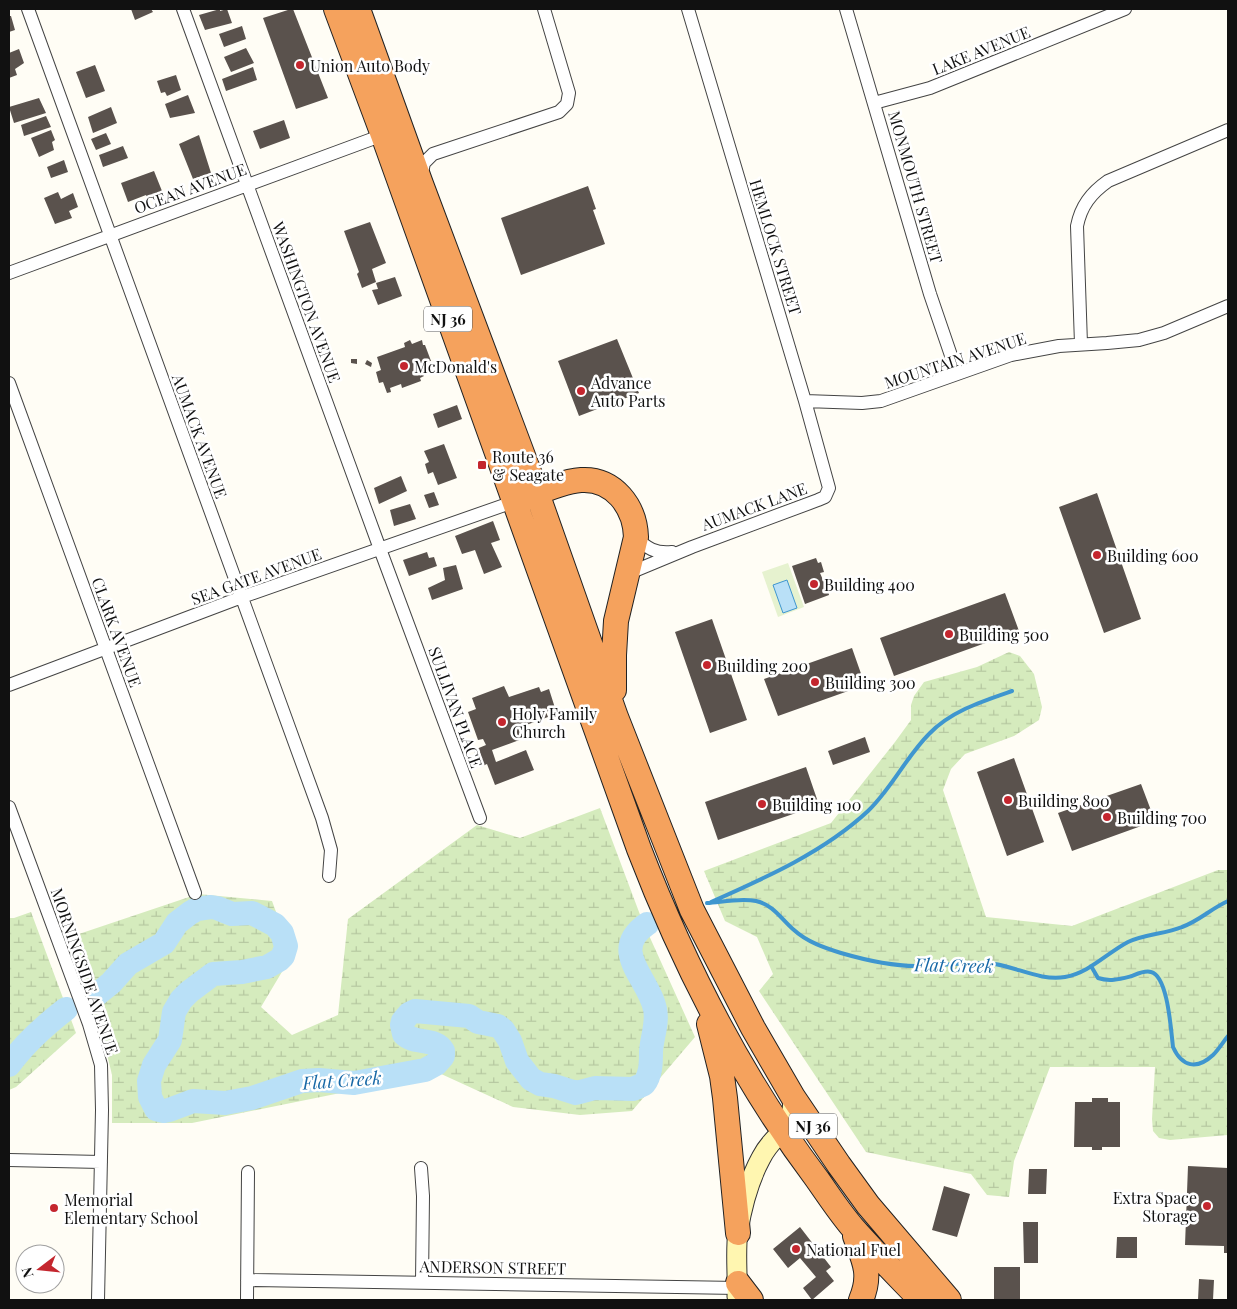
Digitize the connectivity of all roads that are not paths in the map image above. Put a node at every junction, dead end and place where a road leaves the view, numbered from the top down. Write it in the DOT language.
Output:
graph roads {
  1 [pos="28,9"];
  2 [pos="183,9"];
  3 [pos="336,9"];
  4 [pos="358,9"];
  5 [pos="544,9"];
  6 [pos="688,9"];
  7 [pos="846,9"];
  8 [pos="1125,9"];
  9 [pos="874,103"];
  10 [pos="1228,130"];
  11 [pos="383,135"];
  12 [pos="421,184"];
  13 [pos="247,185"];
  14 [pos="110,235"];
  15 [pos="9,272"];
  16 [pos="1228,306"];
  17 [pos="1081,344"];
  18 [pos="957,374"];
  19 [pos="9,383"];
  20 [pos="804,401"];
  21 [pos="537,493"];
  22 [pos="827,494"];
  23 [pos="516,501"];
  24 [pos="636,537"];
  25 [pos="692,547"];
  26 [pos="380,548"];
  27 [pos="627,574"];
  28 [pos="242,597"];
  29 [pos="401,607"];
  30 [pos="106,649"];
  31 [pos="9,685"];
  32 [pos="616,717"];
  33 [pos="9,807"];
  34 [pos="480,818"];
  35 [pos="329,876"];
  36 [pos="195,893"];
  37 [pos="701,994"];
  38 [pos="793,1097"];
  39 [pos="782,1132"];
  40 [pos="9,1160"];
  41 [pos="101,1162"];
  42 [pos="421,1168"];
  43 [pos="248,1172"];
  44 [pos="852,1227"];
  45 [pos="738,1232"];
  46 [pos="247,1280"];
  47 [pos="422,1282"];
  48 [pos="741,1293"];
  49 [pos="98,1300"];
  50 [pos="246,1300"];
  51 [pos="861,1300"];
  52 [pos="920,1300"];
  53 [pos="948,1300"];
  1 -- 14 [label="street, AUMACK AVENUE"];
  2 -- 13 [label="street, WASHINGTON AVENUE"];
  3 -- 11 [label="highway, NJ 36"];
  4 -- 12 [label="highway, NJ 36"];
  5 -- 12 [label="street"];
  6 -- 20 [label="street, HEMLOCK STREET"];
  7 -- 9 [label="street, MONMOUTH STREET"];
  8 -- 9 [label="street, LAKE AVENUE"];
  9 -- 18 [label="street, MONMOUTH STREET"];
  10 -- 17 [label="street"];
  11 -- 13 [label="street, OCEAN AVENUE"];
  11 -- 23 [label="highway, NJ 36"];
  12 -- 21 [label="highway, NJ 36"];
  13 -- 14 [label="street, OCEAN AVENUE"];
  13 -- 26 [label="street, WASHINGTON AVENUE"];
  14 -- 15 [label="street, OCEAN AVENUE"];
  14 -- 28 [label="street, AUMACK AVENUE"];
  16 -- 17 [label="street, MOUNTAIN AVENUE"];
  17 -- 18 [label="street, MOUNTAIN AVENUE"];
  18 -- 20 [label="street, MOUNTAIN AVENUE"];
  19 -- 30 [label="street, CLARK AVENUE"];
  20 -- 22 [label="street, HEMLOCK STREET"];
  21 -- 23 [label="highway"];
  21 -- 24 [label="highway"];
  21 -- 32 [label="highway, NJ 36"];
  22 -- 25 [label="street, AUMACK LANE"];
  23 -- 26 [label="street, SEA GATE AVENUE"];
  23 -- 37 [label="highway, NJ 36"];
  24 -- 25 [label="street, AUMACK LANE"];
  24 -- 27 [label="highway"];
  25 -- 27 [label="street, AUMACK LANE"];
  26 -- 28 [label="street, SEA GATE AVENUE"];
  26 -- 29 [label="street, WASHINGTON AVENUE"];
  27 -- 32 [label="highway"];
  28 -- 30 [label="street, SEA GATE AVENUE"];
  28 -- 35 [label="street, AUMACK AVENUE"];
  29 -- 34 [label="street, SULLIVAN PLACE"];
  30 -- 31 [label="street, SEA GATE AVENUE"];
  30 -- 36 [label="street, CLARK AVENUE"];
  32 -- 38 [label="highway, NJ 36"];
  33 -- 41 [label="street, MORNINGSIDE AVENUE"];
  37 -- 39 [label="highway, NJ 36"];
  37 -- 45 [label="highway"];
  38 -- 39 [label="main road"];
  38 -- 53 [label="highway, NJ 36"];
  39 -- 44 [label="highway, NJ 36"];
  39 -- 45 [label="main road"];
  40 -- 41 [label="street"];
  41 -- 49 [label="street, MORNINGSIDE AVENUE"];
  42 -- 47 [label="street"];
  43 -- 46 [label="street"];
  44 -- 51 [label="highway"];
  44 -- 52 [label="highway, NJ 36"];
  45 -- 48 [label="main road"];
  46 -- 47 [label="street, ANDERSON STREET"];
  46 -- 50 [label="street"];
  47 -- 48 [label="street, ANDERSON STREET"];
}
